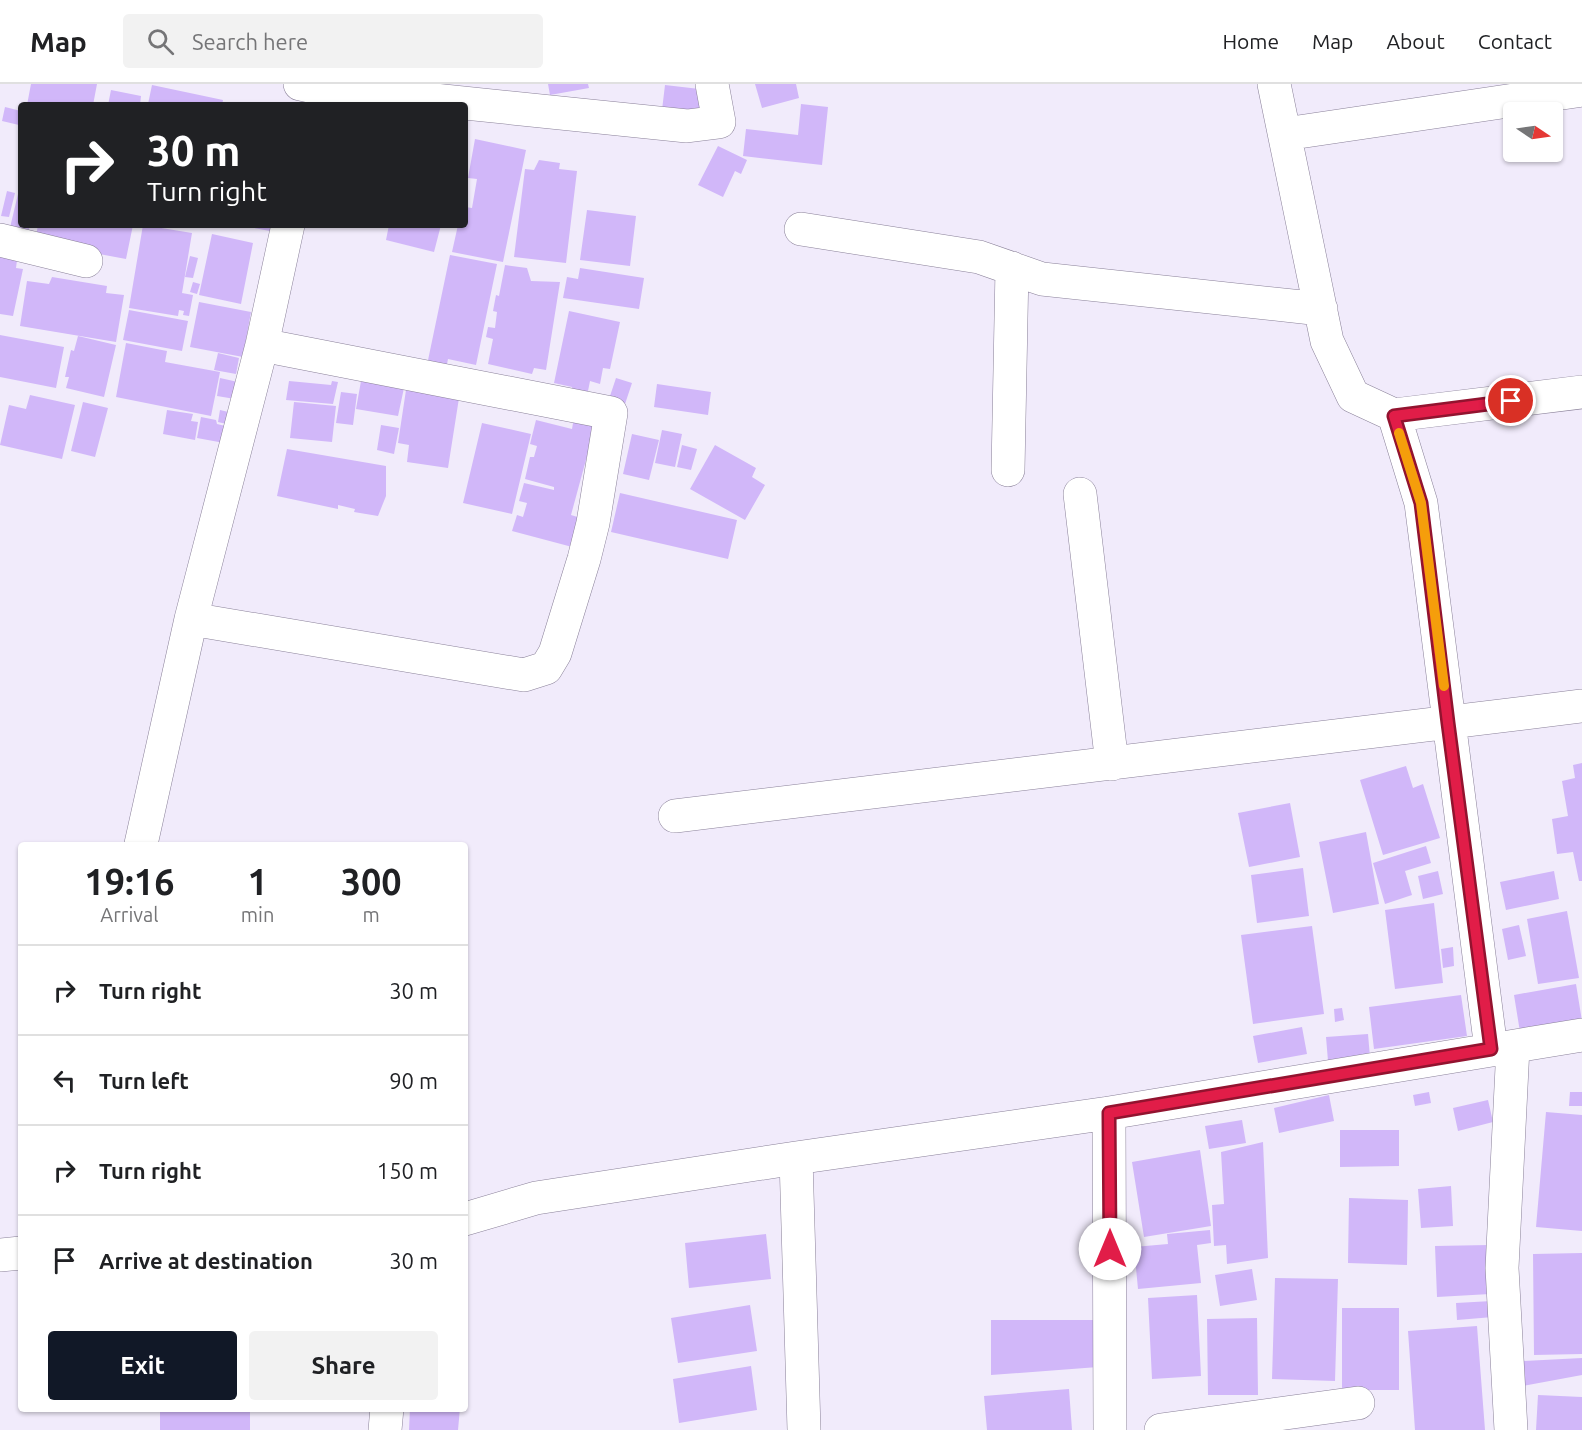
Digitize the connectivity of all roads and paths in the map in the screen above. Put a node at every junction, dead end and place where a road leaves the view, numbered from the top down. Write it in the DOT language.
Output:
graph roads {
  1 [pos="712,84"];
  2 [pos="1274,84"];
  3 [pos="1582,90"];
  4 [pos="311,92"];
  5 [pos="422,102"];
  6 [pos="468,106"];
  7 [pos="1285,134"];
  8 [pos="287,228"];
  9 [pos="801,229"];
  10 [pos="0,240"];
  11 [pos="86,261"];
  12 [pos="1012,268"];
  13 [pos="1321,309"];
  14 [pos="262,345"];
  15 [pos="1582,392"];
  16 [pos="1394,416"];
  17 [pos="1008,470"];
  18 [pos="1080,494"];
  19 [pos="190,619"];
  20 [pos="1582,706"];
  21 [pos="1448,723"];
  22 [pos="1112,764"];
  23 [pos="675,816"];
  24 [pos="141,842"];
  25 [pos="1582,1035"];
  26 [pos="1502,1048"];
  27 [pos="1109,1113"];
  28 [pos="796,1158"];
  29 [pos="468,1218"];
  30 [pos="18,1253"];
  31 [pos="0,1255"];
  32 [pos="1358,1404"];
  33 [pos="387,1412"];
  34 [pos="385,1430"];
  35 [pos="804,1430"];
  36 [pos="1110,1430"];
  37 [pos="1161,1430"];
  38 [pos="1510,1430"];
  1 -- 6 [label="street"];
  2 -- 7 [label="street"];
  3 -- 7 [label="street"];
  4 -- 5 [label="street"];
  7 -- 13 [label="street"];
  8 -- 14 [label="street"];
  9 -- 12 [label="street"];
  10 -- 11 [label="street"];
  12 -- 13 [label="street"];
  12 -- 17 [label="street"];
  13 -- 16 [label="street"];
  14 -- 19 [label="street"];
  14 -- 19 [label="street"];
  15 -- 16 [label="street"];
  16 -- 21 [label="street"];
  18 -- 22 [label="street"];
  19 -- 24 [label="street"];
  20 -- 21 [label="street"];
  21 -- 22 [label="street"];
  21 -- 26 [label="street"];
  22 -- 23 [label="street"];
  25 -- 26 [label="street"];
  26 -- 27 [label="street"];
  26 -- 38 [label="street"];
  27 -- 28 [label="street"];
  27 -- 36 [label="street"];
  28 -- 29 [label="street"];
  28 -- 35 [label="street"];
  30 -- 31 [label="street"];
  32 -- 37 [label="street"];
  33 -- 34 [label="street"];
}
